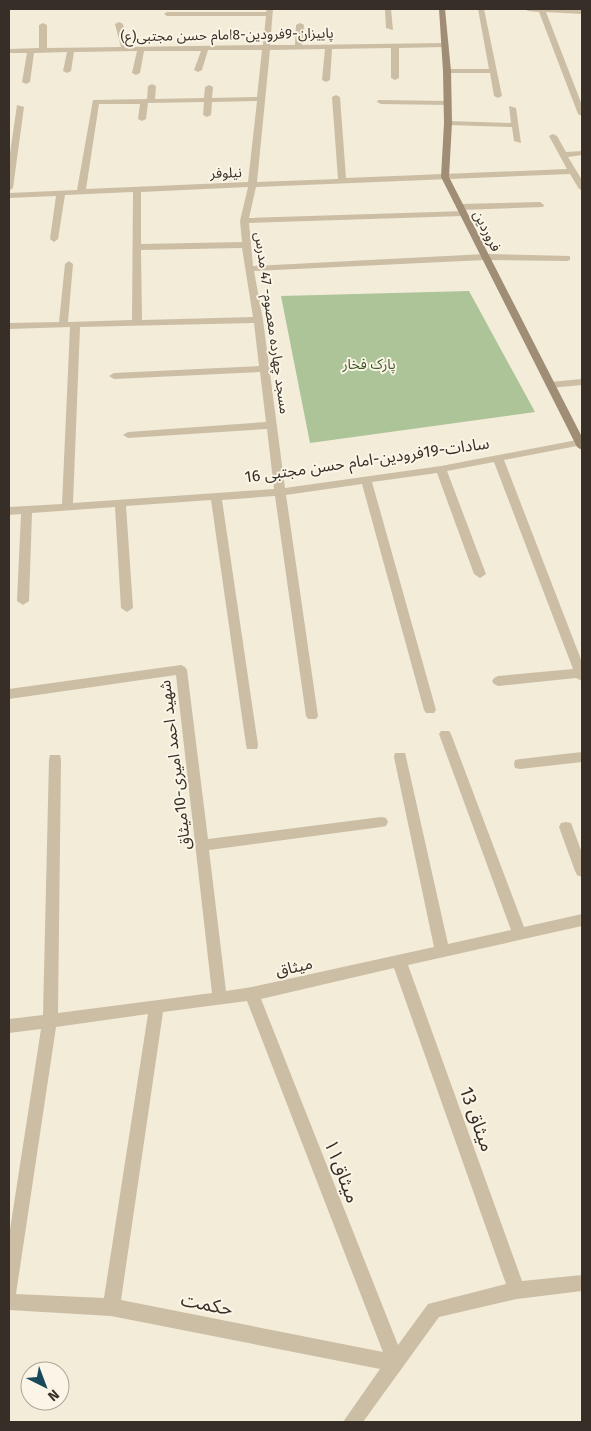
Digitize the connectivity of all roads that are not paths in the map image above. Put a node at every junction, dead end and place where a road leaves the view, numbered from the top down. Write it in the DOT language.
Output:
graph roads {
  1 [pos="388,9"];
  2 [pos="442,9"];
  3 [pos="481,9"];
  4 [pos="528,9"];
  5 [pos="542,10"];
  6 [pos="571,10"];
  7 [pos="270,11"];
  8 [pos="582,12"];
  9 [pos="167,14"];
  10 [pos="119,24"];
  11 [pos="43,25"];
  12 [pos="300,25"];
  13 [pos="390,28"];
  14 [pos="395,45"];
  15 [pos="445,45"];
  16 [pos="329,46"];
  17 [pos="266,47"];
  18 [pos="298,47"];
  19 [pos="205,48"];
  20 [pos="125,49"];
  21 [pos="141,49"];
  22 [pos="71,50"];
  23 [pos="9,51"];
  24 [pos="31,51"];
  25 [pos="43,51"];
  26 [pos="67,70"];
  27 [pos="198,70"];
  28 [pos="447,71"];
  29 [pos="493,71"];
  30 [pos="136,74"];
  31 [pos="394,78"];
  32 [pos="326,80"];
  33 [pos="26,82"];
  34 [pos="152,86"];
  35 [pos="209,87"];
  36 [pos="498,96"];
  37 [pos="336,97"];
  38 [pos="209,100"];
  39 [pos="261,100"];
  40 [pos="147,101"];
  41 [pos="381,102"];
  42 [pos="448,103"];
  43 [pos="20,107"];
  44 [pos="512,108"];
  45 [pos="582,114"];
  46 [pos="207,115"];
  47 [pos="142,119"];
  48 [pos="448,123"];
  49 [pos="515,125"];
  50 [pos="553,136"];
  51 [pos="518,141"];
  52 [pos="582,153"];
  53 [pos="563,155"];
  54 [pos="573,171"];
  55 [pos="445,177"];
  56 [pos="342,182"];
  57 [pos="252,186"];
  58 [pos="582,187"];
  59 [pos="9,188"];
  60 [pos="137,189"];
  61 [pos="81,192"];
  62 [pos="60,193"];
  63 [pos="9,195"];
  64 [pos="540,205"];
  65 [pos="461,210"];
  66 [pos="244,221"];
  67 [pos="54,239"];
  68 [pos="247,245"];
  69 [pos="138,247"];
  70 [pos="485,257"];
  71 [pos="567,258"];
  72 [pos="69,264"];
  73 [pos="249,269"];
  74 [pos="258,320"];
  75 [pos="137,323"];
  76 [pos="63,325"];
  77 [pos="75,325"];
  78 [pos="9,326"];
  79 [pos="264,369"];
  80 [pos="114,376"];
  81 [pos="582,382"];
  82 [pos="550,385"];
  83 [pos="272,425"];
  84 [pos="128,435"];
  85 [pos="581,444"];
  86 [pos="498,458"];
  87 [pos="441,469"];
  88 [pos="366,480"];
  89 [pos="280,492"];
  90 [pos="216,496"];
  91 [pos="120,503"];
  92 [pos="67,507"];
  93 [pos="27,510"];
  94 [pos="9,511"];
  95 [pos="480,574"];
  96 [pos="23,601"];
  97 [pos="127,608"];
  98 [pos="582,675"];
  99 [pos="498,681"];
  100 [pos="9,694"];
  101 [pos="430,710"];
  102 [pos="312,716"];
  103 [pos="445,734"];
  104 [pos="252,745"];
  105 [pos="400,757"];
  106 [pos="582,757"];
  107 [pos="55,759"];
  108 [pos="520,764"];
  109 [pos="381,822"];
  110 [pos="566,827"];
  111 [pos="202,844"];
  112 [pos="582,871"];
  113 [pos="582,920"];
  114 [pos="520,934"];
  115 [pos="442,951"];
  116 [pos="399,961"];
  117 [pos="252,994"];
  118 [pos="220,998"];
  119 [pos="157,1006"];
  120 [pos="50,1020"];
  121 [pos="9,1026"];
  122 [pos="582,1283"];
  123 [pos="9,1289"];
  124 [pos="517,1290"];
  125 [pos="9,1302"];
  126 [pos="111,1307"];
  127 [pos="396,1363"];
  128 [pos="352,1422"];
  1 -- 13 [label="street"];
  2 -- 15 [label="street, فروردین"];
  3 -- 29 [label="street"];
  4 -- 5 [label="street"];
  5 -- 6 [label="street"];
  5 -- 45 [label="street"];
  6 -- 8 [label="street"];
  7 -- 9 [label="street"];
  7 -- 17 [label="street, مسجد چهارده معصوم- 47 مدرس"];
  10 -- 20 [label="street"];
  11 -- 25 [label="street"];
  12 -- 18 [label="street"];
  14 -- 15 [label="street, پاییزان-9فرودین-8امام حسن مجتبی(ع)"];
  14 -- 16 [label="street, پاییزان-9فرودین-8امام حسن مجتبی(ع)"];
  14 -- 31 [label="street"];
  15 -- 28 [label="street, فروردین"];
  16 -- 18 [label="street, پاییزان-9فرودین-8امام حسن مجتبی(ع)"];
  16 -- 32 [label="street"];
  17 -- 18 [label="street, پاییزان-9فرودین-8امام حسن مجتبی(ع)"];
  17 -- 19 [label="street, پاییزان-9فرودین-8امام حسن مجتبی(ع)"];
  17 -- 39 [label="street, مسجد چهارده معصوم- 47 مدرس"];
  19 -- 21 [label="street, پاییزان-9فرودین-8امام حسن مجتبی(ع)"];
  19 -- 27 [label="street"];
  20 -- 21 [label="street, پاییزان-9فرودین-8امام حسن مجتبی(ع)"];
  20 -- 22 [label="street, پاییزان-9فرودین-8امام حسن مجتبی(ع)"];
  21 -- 30 [label="street"];
  22 -- 25 [label="street, پاییزان-9فرودین-8امام حسن مجتبی(ع)"];
  22 -- 26 [label="street"];
  23 -- 24 [label="street, پاییزان-9فرودین-8امام حسن مجتبی(ع)"];
  24 -- 25 [label="street, پاییزان-9فرودین-8امام حسن مجتبی(ع)"];
  24 -- 33 [label="street"];
  28 -- 29 [label="street"];
  28 -- 42 [label="street, فروردین"];
  29 -- 36 [label="street"];
  34 -- 40 [label="street"];
  35 -- 38 [label="street"];
  37 -- 56 [label="street"];
  38 -- 39 [label="street"];
  38 -- 40 [label="street"];
  38 -- 46 [label="street"];
  39 -- 57 [label="street, مسجد چهارده معصوم- 47 مدرس"];
  40 -- 47 [label="street"];
  40 -- 61 [label="street"];
  41 -- 42 [label="street"];
  42 -- 48 [label="street, فروردین"];
  43 -- 59 [label="street"];
  44 -- 49 [label="street"];
  48 -- 49 [label="street"];
  48 -- 55 [label="street, فروردین"];
  49 -- 51 [label="street"];
  50 -- 53 [label="street"];
  52 -- 53 [label="street"];
  53 -- 54 [label="street"];
  54 -- 55 [label="street, نیلوفر"];
  54 -- 58 [label="street"];
  55 -- 56 [label="street, نیلوفر"];
  55 -- 65 [label="street, فروردین"];
  56 -- 57 [label="street, نیلوفر"];
  57 -- 60 [label="street, نیلوفر"];
  57 -- 66 [label="street, مسجد چهارده معصوم- 47 مدرس"];
  60 -- 61 [label="street, نیلوفر"];
  60 -- 69 [label="street"];
  61 -- 62 [label="street, نیلوفر"];
  62 -- 63 [label="street, نیلوفر"];
  62 -- 67 [label="street"];
  64 -- 65 [label="street"];
  65 -- 66 [label="street"];
  65 -- 70 [label="street, فروردین"];
  66 -- 68 [label="street, مسجد چهارده معصوم- 47 مدرس"];
  68 -- 69 [label="street"];
  68 -- 73 [label="street, مسجد چهارده معصوم- 47 مدرس"];
  69 -- 75 [label="street"];
  70 -- 71 [label="street"];
  70 -- 73 [label="street"];
  70 -- 82 [label="street, فروردین"];
  72 -- 76 [label="street"];
  73 -- 74 [label="street, مسجد چهارده معصوم- 47 مدرس"];
  74 -- 75 [label="street"];
  74 -- 79 [label="street, مسجد چهارده معصوم- 47 مدرس"];
  75 -- 77 [label="street"];
  76 -- 77 [label="street"];
  76 -- 78 [label="street"];
  77 -- 92 [label="street"];
  79 -- 80 [label="street"];
  79 -- 83 [label="street, مسجد چهارده معصوم- 47 مدرس"];
  81 -- 82 [label="street"];
  82 -- 85 [label="street, فروردین"];
  83 -- 84 [label="street"];
  83 -- 89 [label="street, مسجد چهارده معصوم- 47 مدرس"];
  85 -- 86 [label="street, سادات-19فرودین-امام حسن مجتبی 16"];
  86 -- 87 [label="street, سادات-19فرودین-امام حسن مجتبی 16"];
  86 -- 98 [label="street"];
  87 -- 88 [label="street, سادات-19فرودین-امام حسن مجتبی 16"];
  87 -- 95 [label="street"];
  88 -- 89 [label="street, سادات-19فرودین-امام حسن مجتبی 16"];
  88 -- 101 [label="street"];
  89 -- 90 [label="street, سادات-19فرودین-امام حسن مجتبی 16"];
  89 -- 102 [label="street, مسجد چهارده معصوم- 47 مدرس"];
  90 -- 91 [label="street, سادات-19فرودین-امام حسن مجتبی 16"];
  90 -- 104 [label="street"];
  91 -- 92 [label="street, سادات-19فرودین-امام حسن مجتبی 16"];
  91 -- 97 [label="street"];
  92 -- 93 [label="street, سادات-19فرودین-امام حسن مجتبی 16"];
  93 -- 94 [label="street, سادات-19فرودین-امام حسن مجتبی 16"];
  93 -- 96 [label="street"];
  98 -- 99 [label="street"];
  100 -- 111 [label="street, شهید احمد امیری-10میثاق"];
  103 -- 114 [label="street"];
  105 -- 115 [label="street"];
  106 -- 108 [label="street"];
  107 -- 120 [label="street"];
  109 -- 111 [label="street"];
  110 -- 112 [label="street"];
  111 -- 118 [label="street, شهید احمد امیری-10میثاق"];
  113 -- 114 [label="street, میثاق"];
  114 -- 115 [label="street, میثاق"];
  115 -- 116 [label="street, میثاق"];
  116 -- 117 [label="street, میثاق"];
  116 -- 124 [label="street, میثاق 13"];
  117 -- 118 [label="street, میثاق"];
  117 -- 127 [label="street, میثاق۱۱"];
  118 -- 119 [label="street, میثاق"];
  119 -- 120 [label="street, میثاق"];
  119 -- 126 [label="street"];
  120 -- 121 [label="street, میثاق"];
  120 -- 123 [label="street"];
  122 -- 124 [label="street"];
  124 -- 127 [label="street"];
  125 -- 126 [label="street, حکمت"];
  126 -- 127 [label="street, حکمت"];
  127 -- 128 [label="street"];
}
